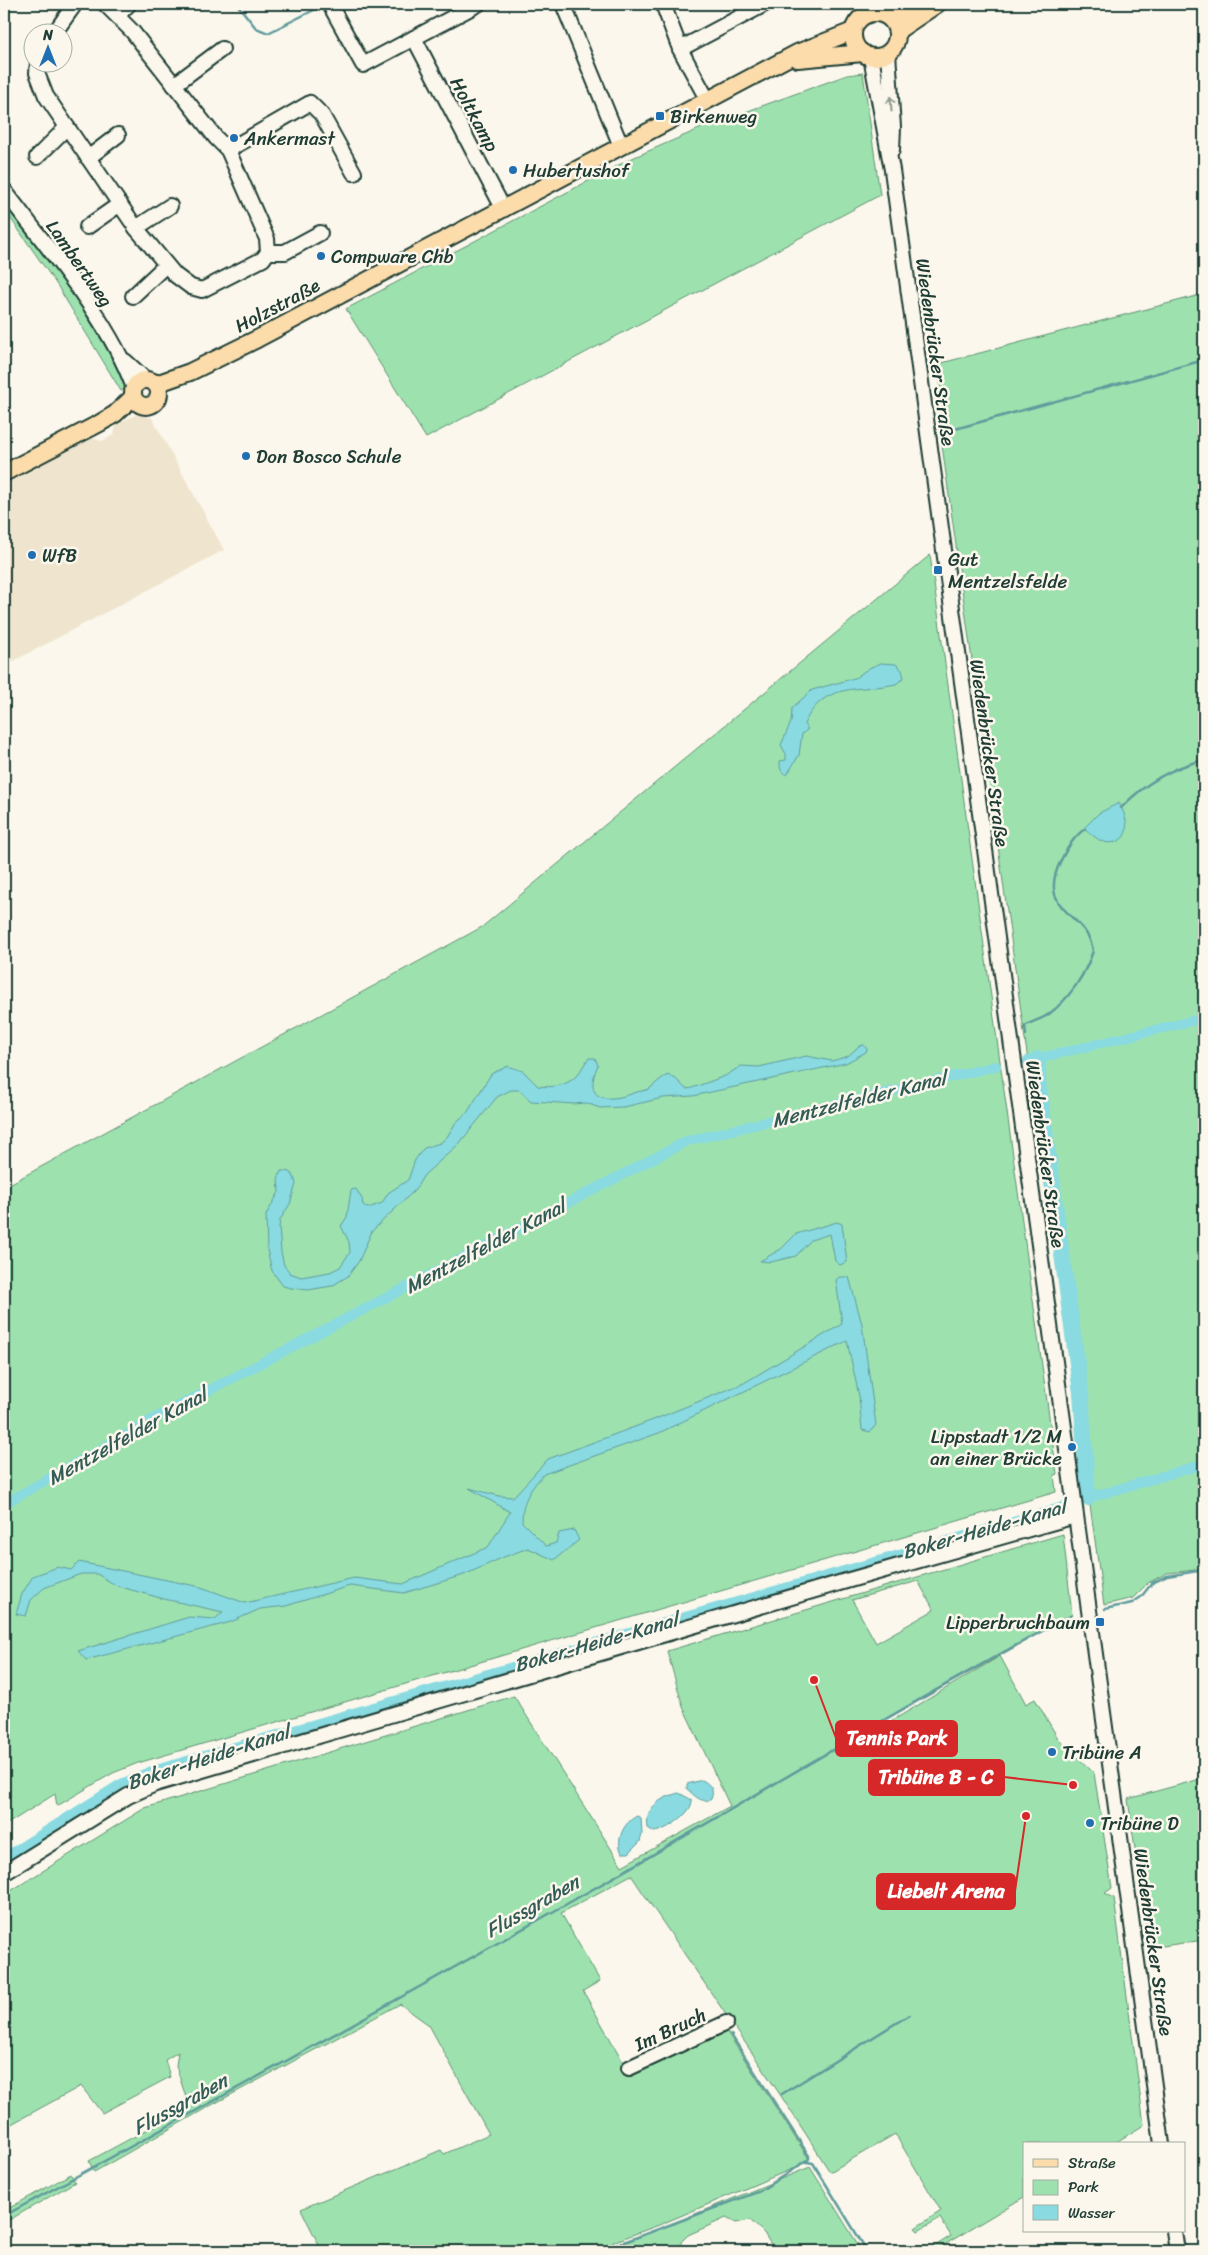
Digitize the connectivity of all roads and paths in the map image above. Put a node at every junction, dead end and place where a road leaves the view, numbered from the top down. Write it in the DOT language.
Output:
graph roads {
  1 [pos="76,4"];
  2 [pos="106,4"];
  3 [pos="130,4"];
  4 [pos="478,4"];
  5 [pos="563,4"];
  6 [pos="663,4"];
  7 [pos="764,4"];
  8 [pos="917,4"];
  9 [pos="937,4"];
  10 [pos="330,6"];
  11 [pos="463,7"];
  12 [pos="874,10"];
  13 [pos="118,15"];
  14 [pos="63,22"];
  15 [pos="853,31"];
  16 [pos="897,31"];
  17 [pos="414,38"];
  18 [pos="222,49"];
  19 [pos="680,49"];
  20 [pos="888,53"];
  21 [pos="867,55"];
  22 [pos="781,61"];
  23 [pos="37,72"];
  24 [pos="174,85"];
  25 [pos="707,99"];
  26 [pos="67,127"];
  27 [pos="118,136"];
  28 [pos="620,146"];
  29 [pos="228,150"];
  30 [pos="37,157"];
  31 [pos="88,158"];
  32 [pos="892,170"];
  33 [pos="354,173"];
  34 [pos="4,190"];
  35 [pos="120,204"];
  36 [pos="170,206"];
  37 [pos="503,208"];
  38 [pos="87,227"];
  39 [pos="136,228"];
  40 [pos="320,233"];
  41 [pos="268,252"];
  42 [pos="166,266"];
  43 [pos="133,296"];
  44 [pos="145,391"];
  45 [pos="4,473"];
  46 [pos="1074,1507"];
  47 [pos="4,1873"];
  48 [pos="726,2023"];
  49 [pos="629,2068"];
  50 [pos="1162,2142"];
  51 [pos="1174,2232"];
  52 [pos="1177,2251"];
  1 -- 14 [label="street"];
  2 -- 13 [label="street"];
  3 -- 13 [label="street"];
  4 -- 11 [label="street"];
  5 -- 28 [label="street"];
  6 -- 19 [label="street"];
  7 -- 19 [label="street"];
  8 -- 12 [label="main road"];
  9 -- 16 [label="main road"];
  10 -- 17 [label="street"];
  11 -- 17 [label="street"];
  12 -- 15 [label="main road"];
  12 -- 16 [label="main road"];
  13 -- 24 [label="street"];
  15 -- 21 [label="main road, Wiedenbrücker Straße"];
  15 -- 22 [label="main road, Holzstraße"];
  16 -- 20 [label="main road, Wiedenbrücker Straße"];
  17 -- 37 [label="street, Holtkamp"];
  18 -- 24 [label="street"];
  19 -- 25 [label="street"];
  20 -- 21 [label="main road"];
  32 -- 20 [label="street, Wiedenbrücker Straße, one-way"];
  21 -- 22 [label="main road, Holzstraße"];
  21 -- 32 [label="street, Wiedenbrücker Straße"];
  22 -- 25 [label="main road, Holzstraße"];
  23 -- 26 [label="street"];
  24 -- 29 [label="street"];
  25 -- 28 [label="main road, Holzstraße"];
  26 -- 30 [label="street"];
  26 -- 31 [label="street"];
  27 -- 31 [label="street"];
  28 -- 37 [label="main road, Holzstraße"];
  29 -- 33 [label="street"];
  29 -- 41 [label="street"];
  31 -- 35 [label="street"];
  32 -- 46 [label="street, Wiedenbrücker Straße"];
  34 -- 44 [label="street, Lambertweg"];
  35 -- 38 [label="street"];
  35 -- 39 [label="street"];
  36 -- 39 [label="street"];
  37 -- 44 [label="main road, Holzstraße"];
  39 -- 42 [label="street"];
  40 -- 41 [label="street"];
  41 -- 42 [label="street"];
  42 -- 43 [label="street"];
  44 -- 45 [label="main road, Holzstraße"];
  46 -- 47 [label="street"];
  46 -- 50 [label="street, Wiedenbrücker Straße"];
  48 -- 49 [label="street, Im Bruch"];
  51 -- 52 [label="street"];
}
